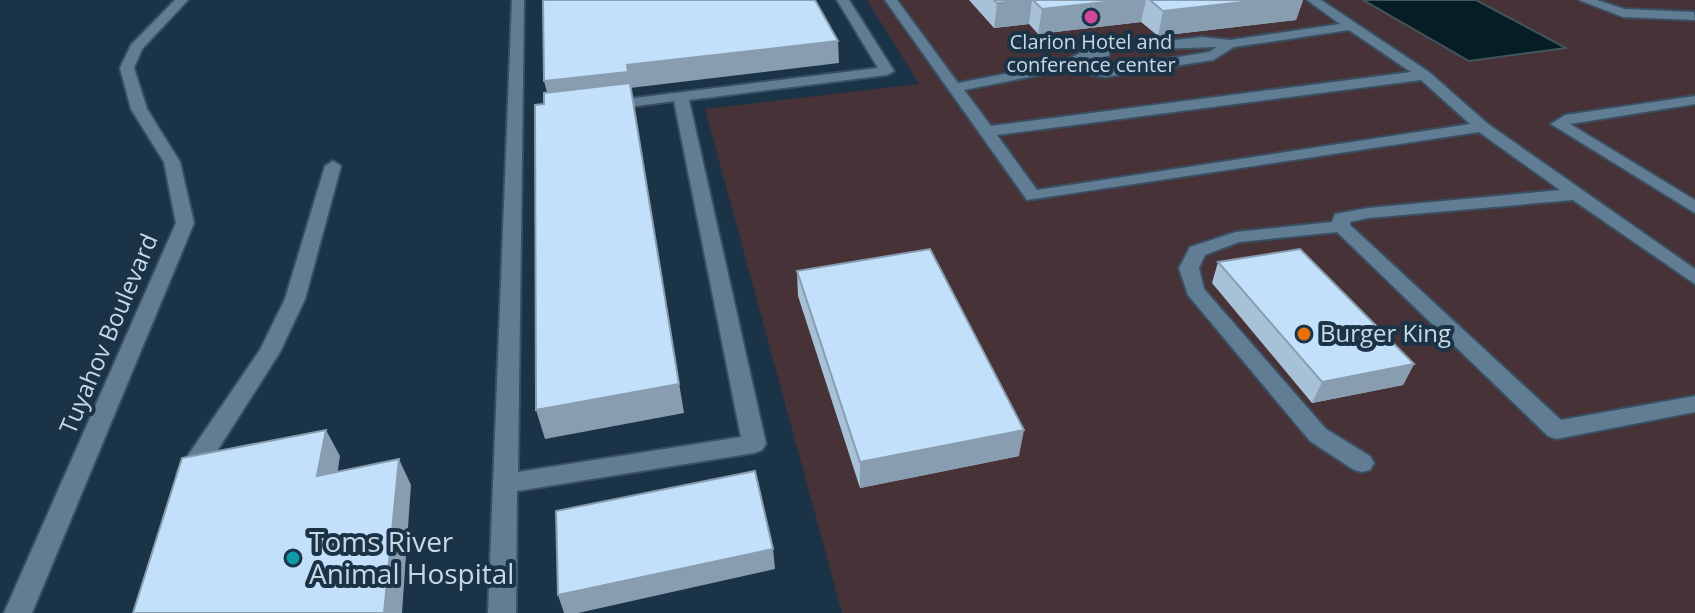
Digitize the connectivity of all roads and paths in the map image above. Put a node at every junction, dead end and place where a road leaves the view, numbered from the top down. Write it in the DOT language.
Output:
graph roads {
  1 [pos="182,0"];
  2 [pos="518,0"];
  3 [pos="843,0"];
  4 [pos="891,0"];
  5 [pos="1313,0"];
  6 [pos="1585,0"];
  7 [pos="1694,16"];
  8 [pos="1352,26"];
  9 [pos="1230,44"];
  10 [pos="1158,46"];
  11 [pos="1104,53"];
  12 [pos="1064,66"];
  13 [pos="1424,75"];
  14 [pos="953,88"];
  15 [pos="681,98"];
  16 [pos="1695,100"];
  17 [pos="591,107"];
  18 [pos="1482,127"];
  19 [pos="984,132"];
  20 [pos="333,166"];
  21 [pos="1695,188"];
  22 [pos="1670,192"];
  23 [pos="1577,194"];
  24 [pos="1695,208"];
  25 [pos="1341,226"];
  26 [pos="1695,278"];
  27 [pos="1695,404"];
  28 [pos="1362,463"];
  29 [pos="503,484"];
  30 [pos="180,495"];
  31 [pos="18,613"];
  32 [pos="502,613"];
  1 -- 31 [label="street, Tuyahov Boulevard"];
  2 -- 29 [label="street"];
  3 -- 15 [label="street"];
  4 -- 14 [label="street"];
  5 -- 8 [label="street"];
  6 -- 7 [label="street"];
  8 -- 9 [label="street"];
  8 -- 13 [label="street"];
  9 -- 10 [label="street"];
  9 -- 12 [label="street"];
  11 -- 12 [label="street"];
  12 -- 14 [label="street"];
  13 -- 18 [label="street"];
  13 -- 19 [label="street"];
  14 -- 19 [label="street"];
  15 -- 17 [label="street"];
  15 -- 29 [label="street"];
  16 -- 22 [label="street"];
  18 -- 19 [label="street"];
  18 -- 23 [label="street"];
  20 -- 30 [label="street"];
  21 -- 22 [label="street"];
  22 -- 24 [label="street"];
  23 -- 25 [label="street"];
  23 -- 26 [label="street"];
  25 -- 27 [label="street"];
  25 -- 28 [label="street"];
  29 -- 32 [label="street"];
}
